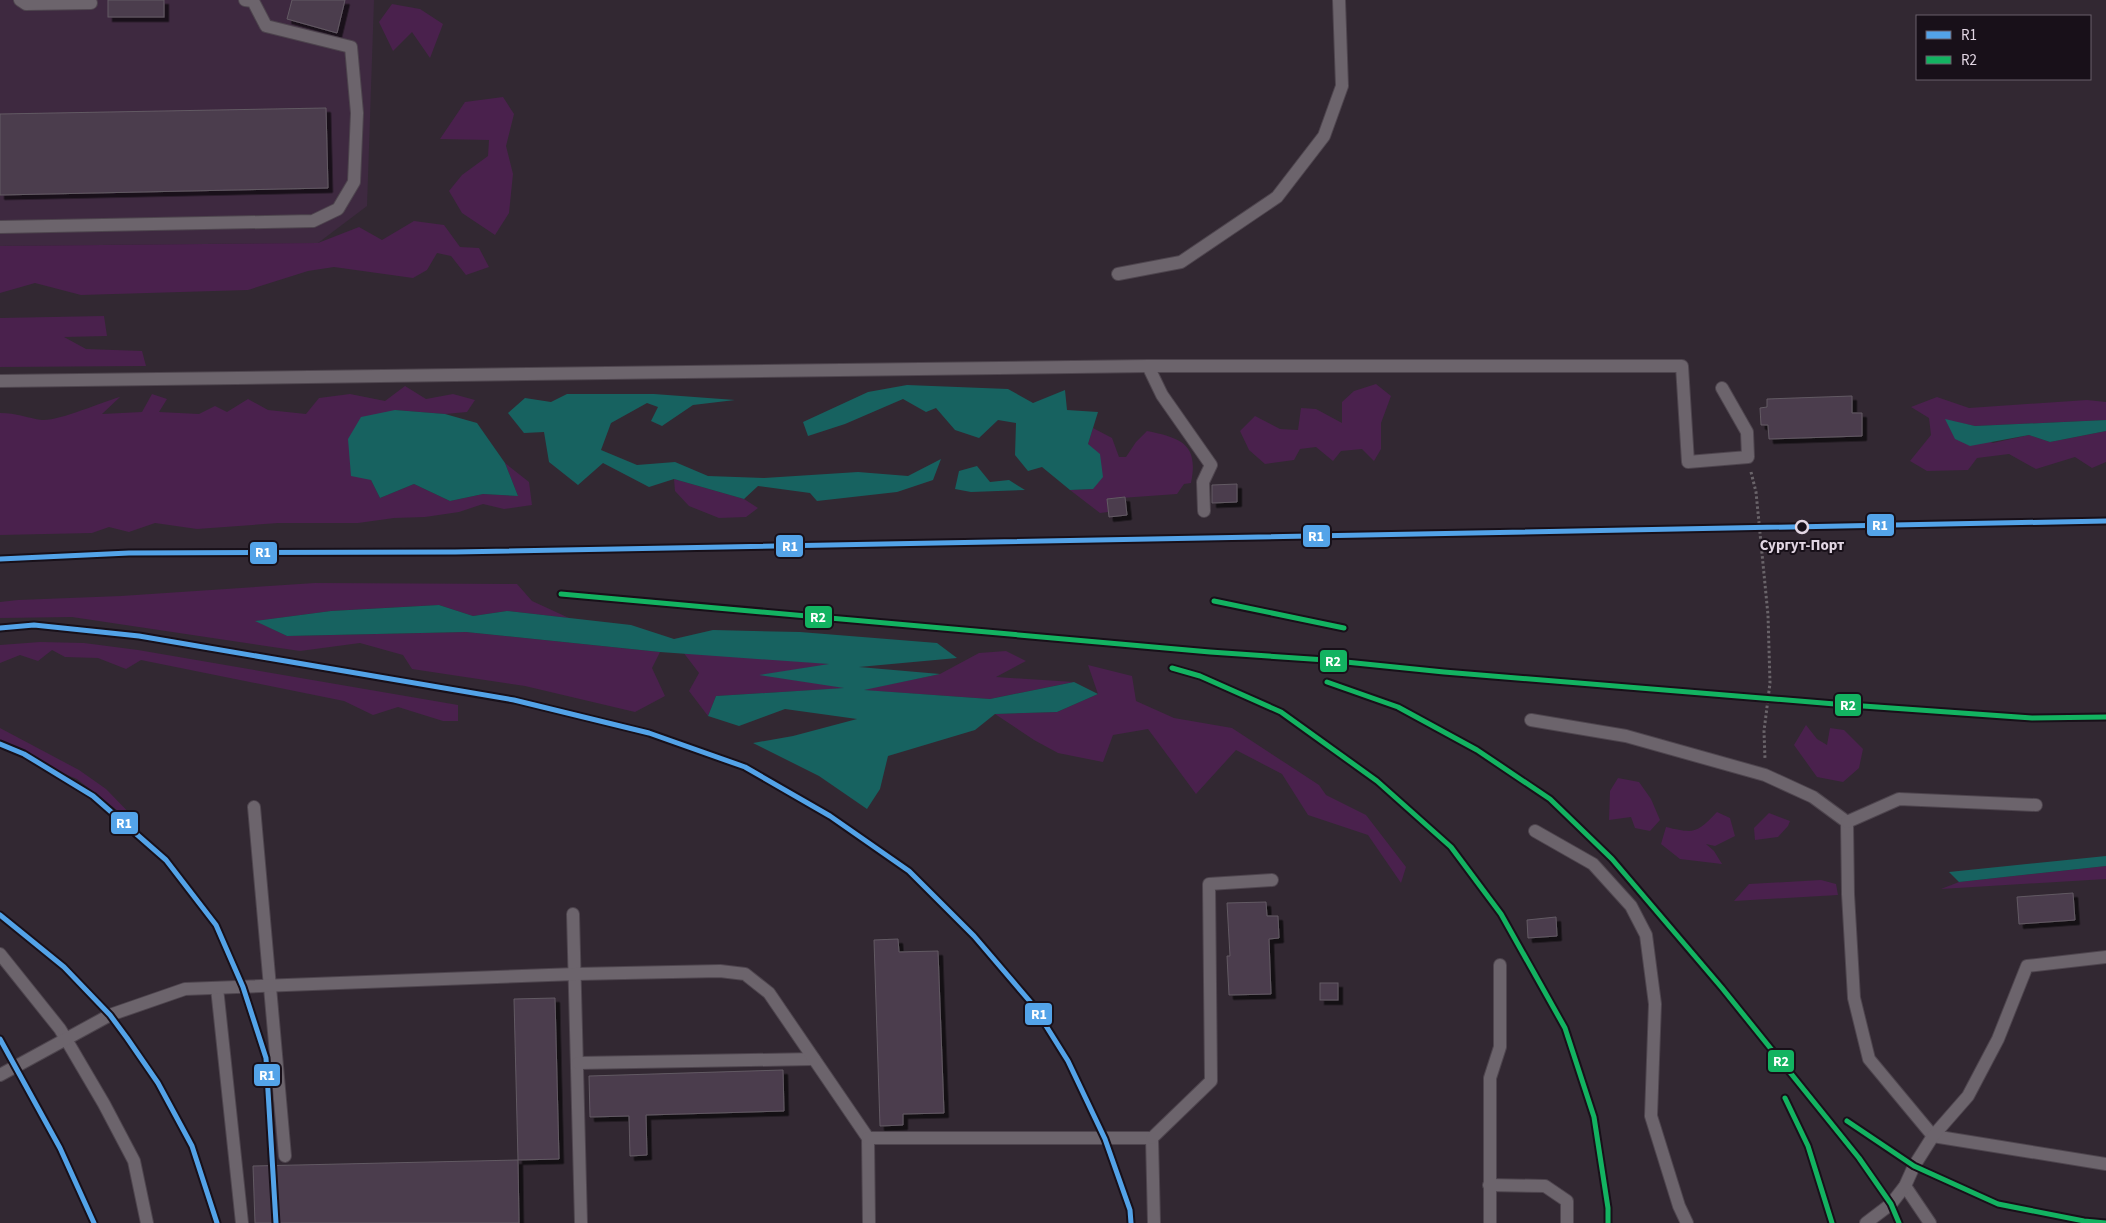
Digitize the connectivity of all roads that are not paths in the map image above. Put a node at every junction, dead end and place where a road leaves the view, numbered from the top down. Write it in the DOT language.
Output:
graph roads {
  1 [pos="20,0"];
  2 [pos="245,0"];
  3 [pos="1339,0"];
  4 [pos="91,3"];
  5 [pos="0,226"];
  6 [pos="1118,274"];
  7 [pos="1148,366"];
  8 [pos="0,380"];
  9 [pos="1722,388"];
  10 [pos="1204,511"];
  11 [pos="1532,720"];
  12 [pos="2036,805"];
  13 [pos="254,807"];
  14 [pos="1847,822"];
  15 [pos="1535,831"];
  16 [pos="1272,880"];
  17 [pos="573,914"];
  18 [pos="0,954"];
  19 [pos="2106,957"];
  20 [pos="1500,965"];
  21 [pos="576,974"];
  22 [pos="269,986"];
  23 [pos="217,988"];
  24 [pos="65,1039"];
  25 [pos="814,1059"];
  26 [pos="578,1063"];
  27 [pos="0,1075"];
  28 [pos="1933,1136"];
  29 [pos="868,1138"];
  30 [pos="1152,1138"];
  31 [pos="285,1156"];
  32 [pos="2106,1164"];
  33 [pos="1489,1185"];
  34 [pos="1905,1186"];
  35 [pos="147,1223"];
  36 [pos="242,1223"];
  37 [pos="581,1223"];
  38 [pos="870,1223"];
  39 [pos="1154,1223"];
  40 [pos="1490,1223"];
  41 [pos="1568,1223"];
  42 [pos="1687,1223"];
  43 [pos="1866,1223"];
  44 [pos="1930,1223"];
  1 -- 4 [label="lane"];
  2 -- 5 [label="lane"];
  3 -- 6 [label="lane"];
  7 -- 8 [label="lane"];
  7 -- 9 [label="lane"];
  7 -- 10 [label="lane"];
  11 -- 14 [label="lane"];
  12 -- 14 [label="lane"];
  13 -- 22 [label="lane"];
  14 -- 28 [label="lane"];
  15 -- 42 [label="lane"];
  16 -- 30 [label="lane"];
  17 -- 21 [label="lane"];
  18 -- 24 [label="lane"];
  19 -- 28 [label="lane"];
  20 -- 33 [label="lane"];
  21 -- 22 [label="lane"];
  21 -- 25 [label="lane"];
  21 -- 26 [label="lane"];
  22 -- 23 [label="lane"];
  22 -- 31 [label="lane"];
  23 -- 24 [label="lane"];
  23 -- 36 [label="lane"];
  24 -- 27 [label="lane"];
  24 -- 35 [label="lane"];
  25 -- 26 [label="lane"];
  25 -- 29 [label="lane"];
  26 -- 37 [label="lane"];
  28 -- 32 [label="lane"];
  28 -- 34 [label="lane"];
  29 -- 30 [label="lane"];
  29 -- 38 [label="lane"];
  30 -- 39 [label="lane"];
  33 -- 40 [label="lane"];
  33 -- 41 [label="lane"];
  34 -- 43 [label="lane"];
  34 -- 44 [label="lane"];
}
